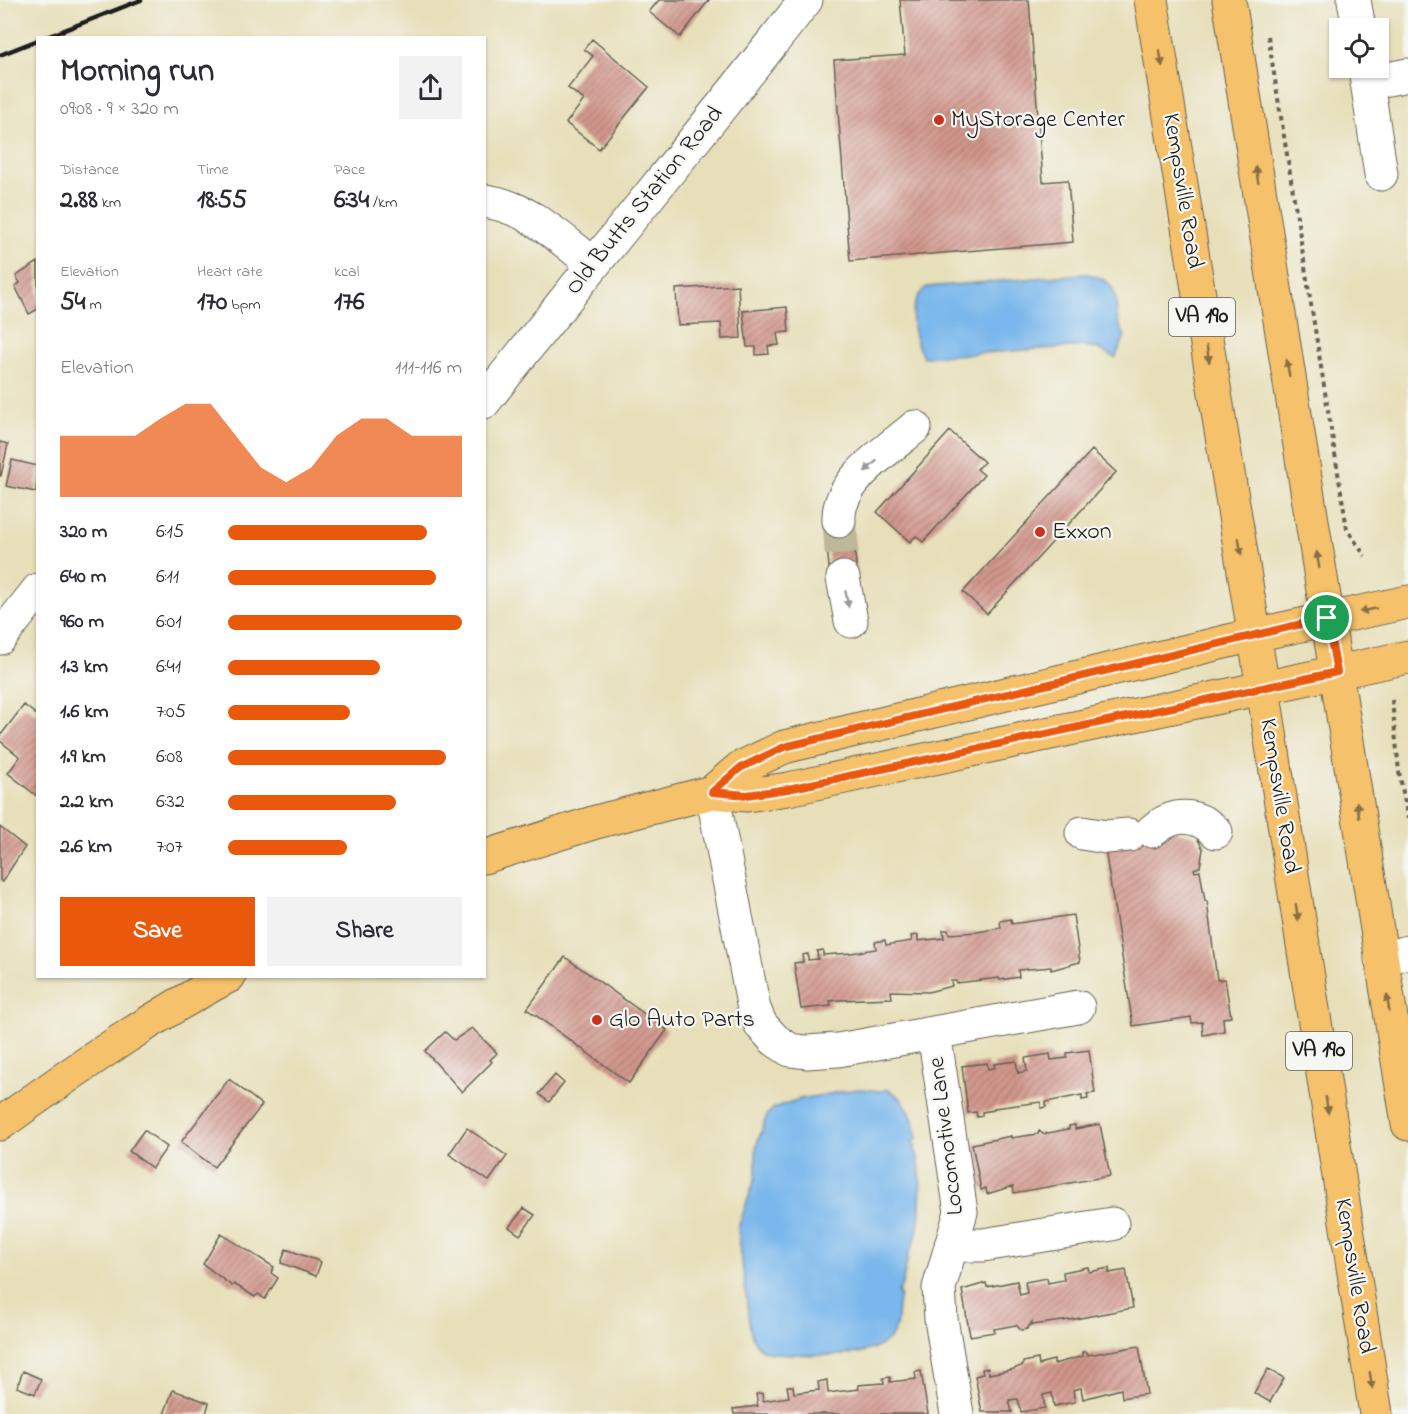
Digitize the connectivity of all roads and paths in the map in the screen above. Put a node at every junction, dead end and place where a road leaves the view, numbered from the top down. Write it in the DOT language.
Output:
graph roads {
  1 [pos="806,0"];
  2 [pos="1151,0"];
  3 [pos="1229,0"];
  4 [pos="1354,0"];
  5 [pos="1357,18"];
  6 [pos="1268,34"];
  7 [pos="1389,75"];
  8 [pos="1408,75"];
  9 [pos="1366,78"];
  10 [pos="1382,174"];
  11 [pos="486,201"];
  12 [pos="592,263"];
  13 [pos="486,399"];
  14 [pos="915,427"];
  15 [pos="839,521"];
  16 [pos="1365,556"];
  17 [pos="843,578"];
  18 [pos="36,593"];
  19 [pos="1408,602"];
  20 [pos="1327,618"];
  21 [pos="851,621"];
  22 [pos="1254,635"];
  23 [pos="0,638"];
  24 [pos="1408,657"];
  25 [pos="1337,672"];
  26 [pos="1263,688"];
  27 [pos="1392,700"];
  28 [pos="712,792"];
  29 [pos="1408,818"];
  30 [pos="1216,832"];
  31 [pos="1082,833"];
  32 [pos="486,856"];
  33 [pos="1395,955"];
  34 [pos="226,978"];
  35 [pos="1078,1007"];
  36 [pos="934,1033"];
  37 [pos="0,1124"];
  38 [pos="1408,1124"];
  39 [pos="1112,1224"];
  40 [pos="951,1245"];
  41 [pos="957,1414"];
  42 [pos="1376,1414"];
  1 -- 12 [label="street, Old Butts Station Road"];
  2 -- 22 [label="main road, Kempsville Road / VA 190, one-way"];
  20 -- 3 [label="main road, one-way"];
  4 -- 5 [label="street"];
  6 -- 16 [label="path"];
  7 -- 8 [label="street"];
  9 -- 10 [label="street"];
  11 -- 12 [label="street"];
  12 -- 13 [label="street, Old Butts Station Road"];
  14 -- 15 [label="street, one-way"];
  17 -- 21 [label="street, one-way"];
  18 -- 23 [label="street"];
  19 -- 20 [label="main road, one-way"];
  20 -- 22 [label="main road"];
  20 -- 25 [label="main road"];
  22 -- 26 [label="main road, Kempsville Road / VA 190"];
  22 -- 28 [label="main road"];
  24 -- 25 [label="main road"];
  25 -- 26 [label="main road"];
  33 -- 25 [label="main road, one-way"];
  26 -- 28 [label="main road"];
  26 -- 42 [label="main road, Kempsville Road / VA 190, one-way"];
  27 -- 29 [label="path"];
  28 -- 32 [label="main road"];
  28 -- 36 [label="street"];
  30 -- 31 [label="street"];
  38 -- 33 [label="main road, one-way"];
  34 -- 37 [label="main road"];
  35 -- 36 [label="street"];
  36 -- 40 [label="street, Locomotive Lane"];
  39 -- 40 [label="street"];
  40 -- 41 [label="street, Locomotive Lane"];
}
